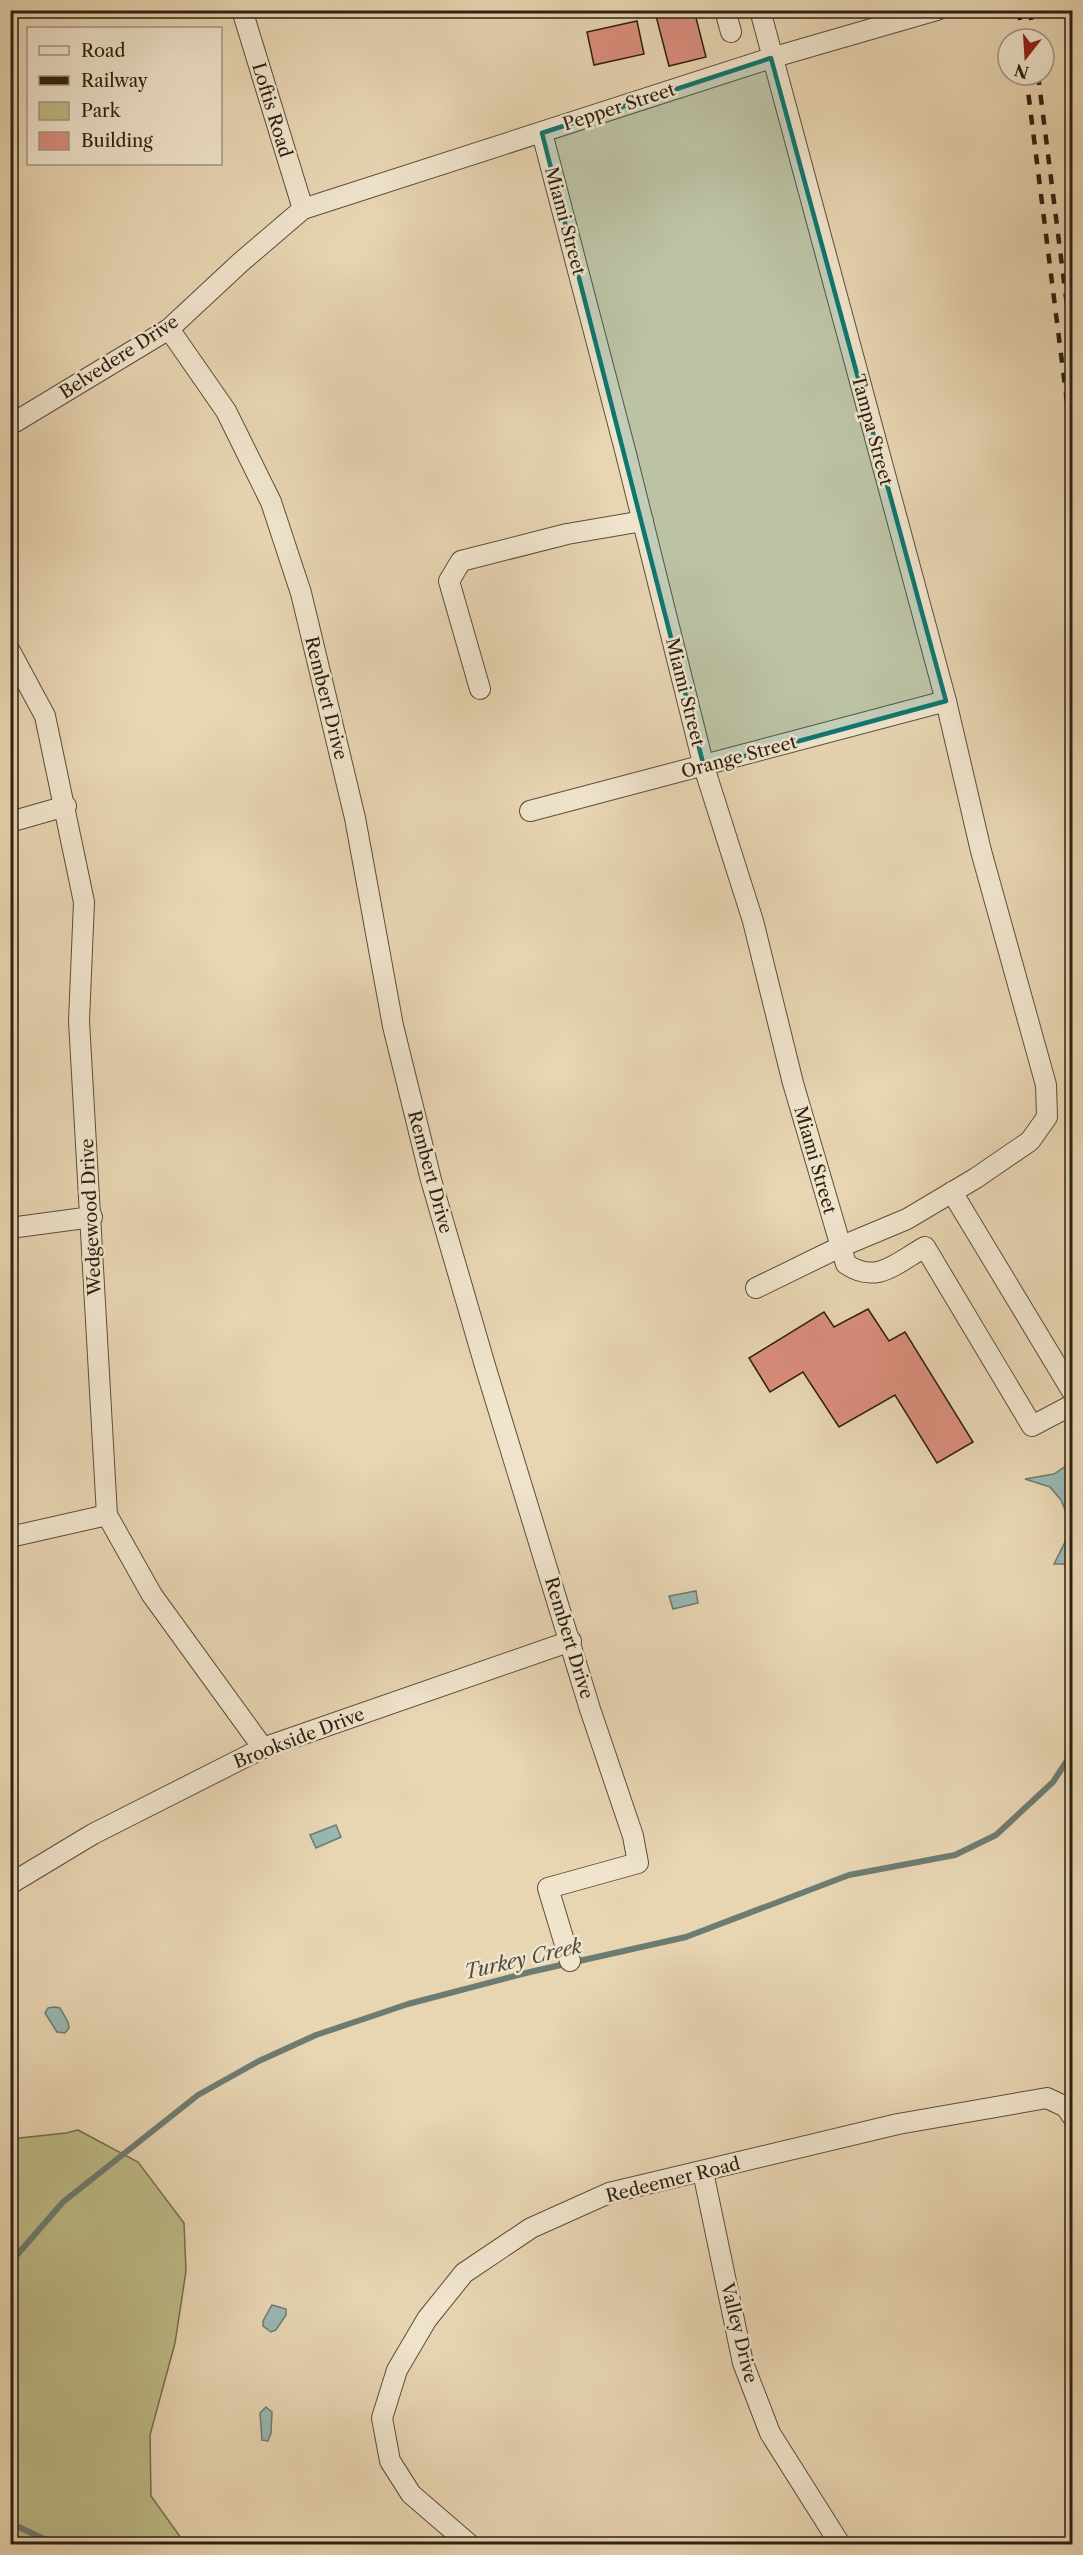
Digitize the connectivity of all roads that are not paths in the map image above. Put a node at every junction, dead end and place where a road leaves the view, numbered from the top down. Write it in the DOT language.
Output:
graph roads {
  1 [pos="242,10"];
  2 [pos="725,10"];
  3 [pos="759,10"];
  4 [pos="937,10"];
  5 [pos="731,32"];
  6 [pos="771,58"];
  7 [pos="542,133"];
  8 [pos="303,209"];
  9 [pos="169,329"];
  10 [pos="10,424"];
  11 [pos="643,521"];
  12 [pos="10,651"];
  13 [pos="480,689"];
  14 [pos="946,701"];
  15 [pos="704,767"];
  16 [pos="66,806"];
  17 [pos="530,811"];
  18 [pos="10,822"];
  19 [pos="952,1192"];
  20 [pos="92,1216"];
  21 [pos="908,1219"];
  22 [pos="10,1228"];
  23 [pos="840,1247"];
  24 [pos="925,1247"];
  25 [pos="756,1288"];
  26 [pos="1072,1391"];
  27 [pos="1072,1405"];
  28 [pos="107,1515"];
  29 [pos="10,1537"];
  30 [pos="571,1641"];
  31 [pos="263,1748"];
  32 [pos="10,1884"];
  33 [pos="570,1961"];
  34 [pos="1072,2116"];
  35 [pos="703,2172"];
  36 [pos="469,2544"];
  37 [pos="840,2544"];
  1 -- 8 [label="street, Loftis Road"];
  2 -- 5 [label="street"];
  3 -- 6 [label="street, Tampa Street"];
  4 -- 6 [label="street, Pepper Street"];
  6 -- 7 [label="street, Pepper Street"];
  6 -- 14 [label="street, Tampa Street"];
  7 -- 8 [label="street, Pepper Street"];
  7 -- 11 [label="street, Miami Street"];
  8 -- 9 [label="street, Belvedere Drive"];
  9 -- 10 [label="street, Belvedere Drive"];
  9 -- 30 [label="street, Rembert Drive"];
  11 -- 13 [label="street"];
  11 -- 15 [label="street, Miami Street"];
  12 -- 16 [label="street, Wedgewood Drive"];
  14 -- 15 [label="street, Orange Street"];
  14 -- 19 [label="street, Tampa Street"];
  15 -- 17 [label="street, Orange Street"];
  15 -- 23 [label="street, Miami Street"];
  16 -- 18 [label="street"];
  16 -- 20 [label="street, Wedgewood Drive"];
  19 -- 21 [label="street, Tampa Street"];
  19 -- 26 [label="street"];
  20 -- 22 [label="street"];
  20 -- 28 [label="street, Wedgewood Drive"];
  21 -- 23 [label="street, Tampa Street"];
  21 -- 24 [label="street"];
  23 -- 24 [label="street, Miami Street"];
  23 -- 25 [label="street, Tampa Street"];
  24 -- 27 [label="street"];
  28 -- 29 [label="street"];
  28 -- 31 [label="street, Wedgewood Drive"];
  30 -- 31 [label="street, Brookside Drive"];
  30 -- 33 [label="street, Rembert Drive"];
  31 -- 32 [label="street, Brookside Drive"];
  34 -- 35 [label="street, Redeemer Road"];
  35 -- 36 [label="street, Redeemer Road"];
  35 -- 37 [label="street, Valley Drive"];
}
